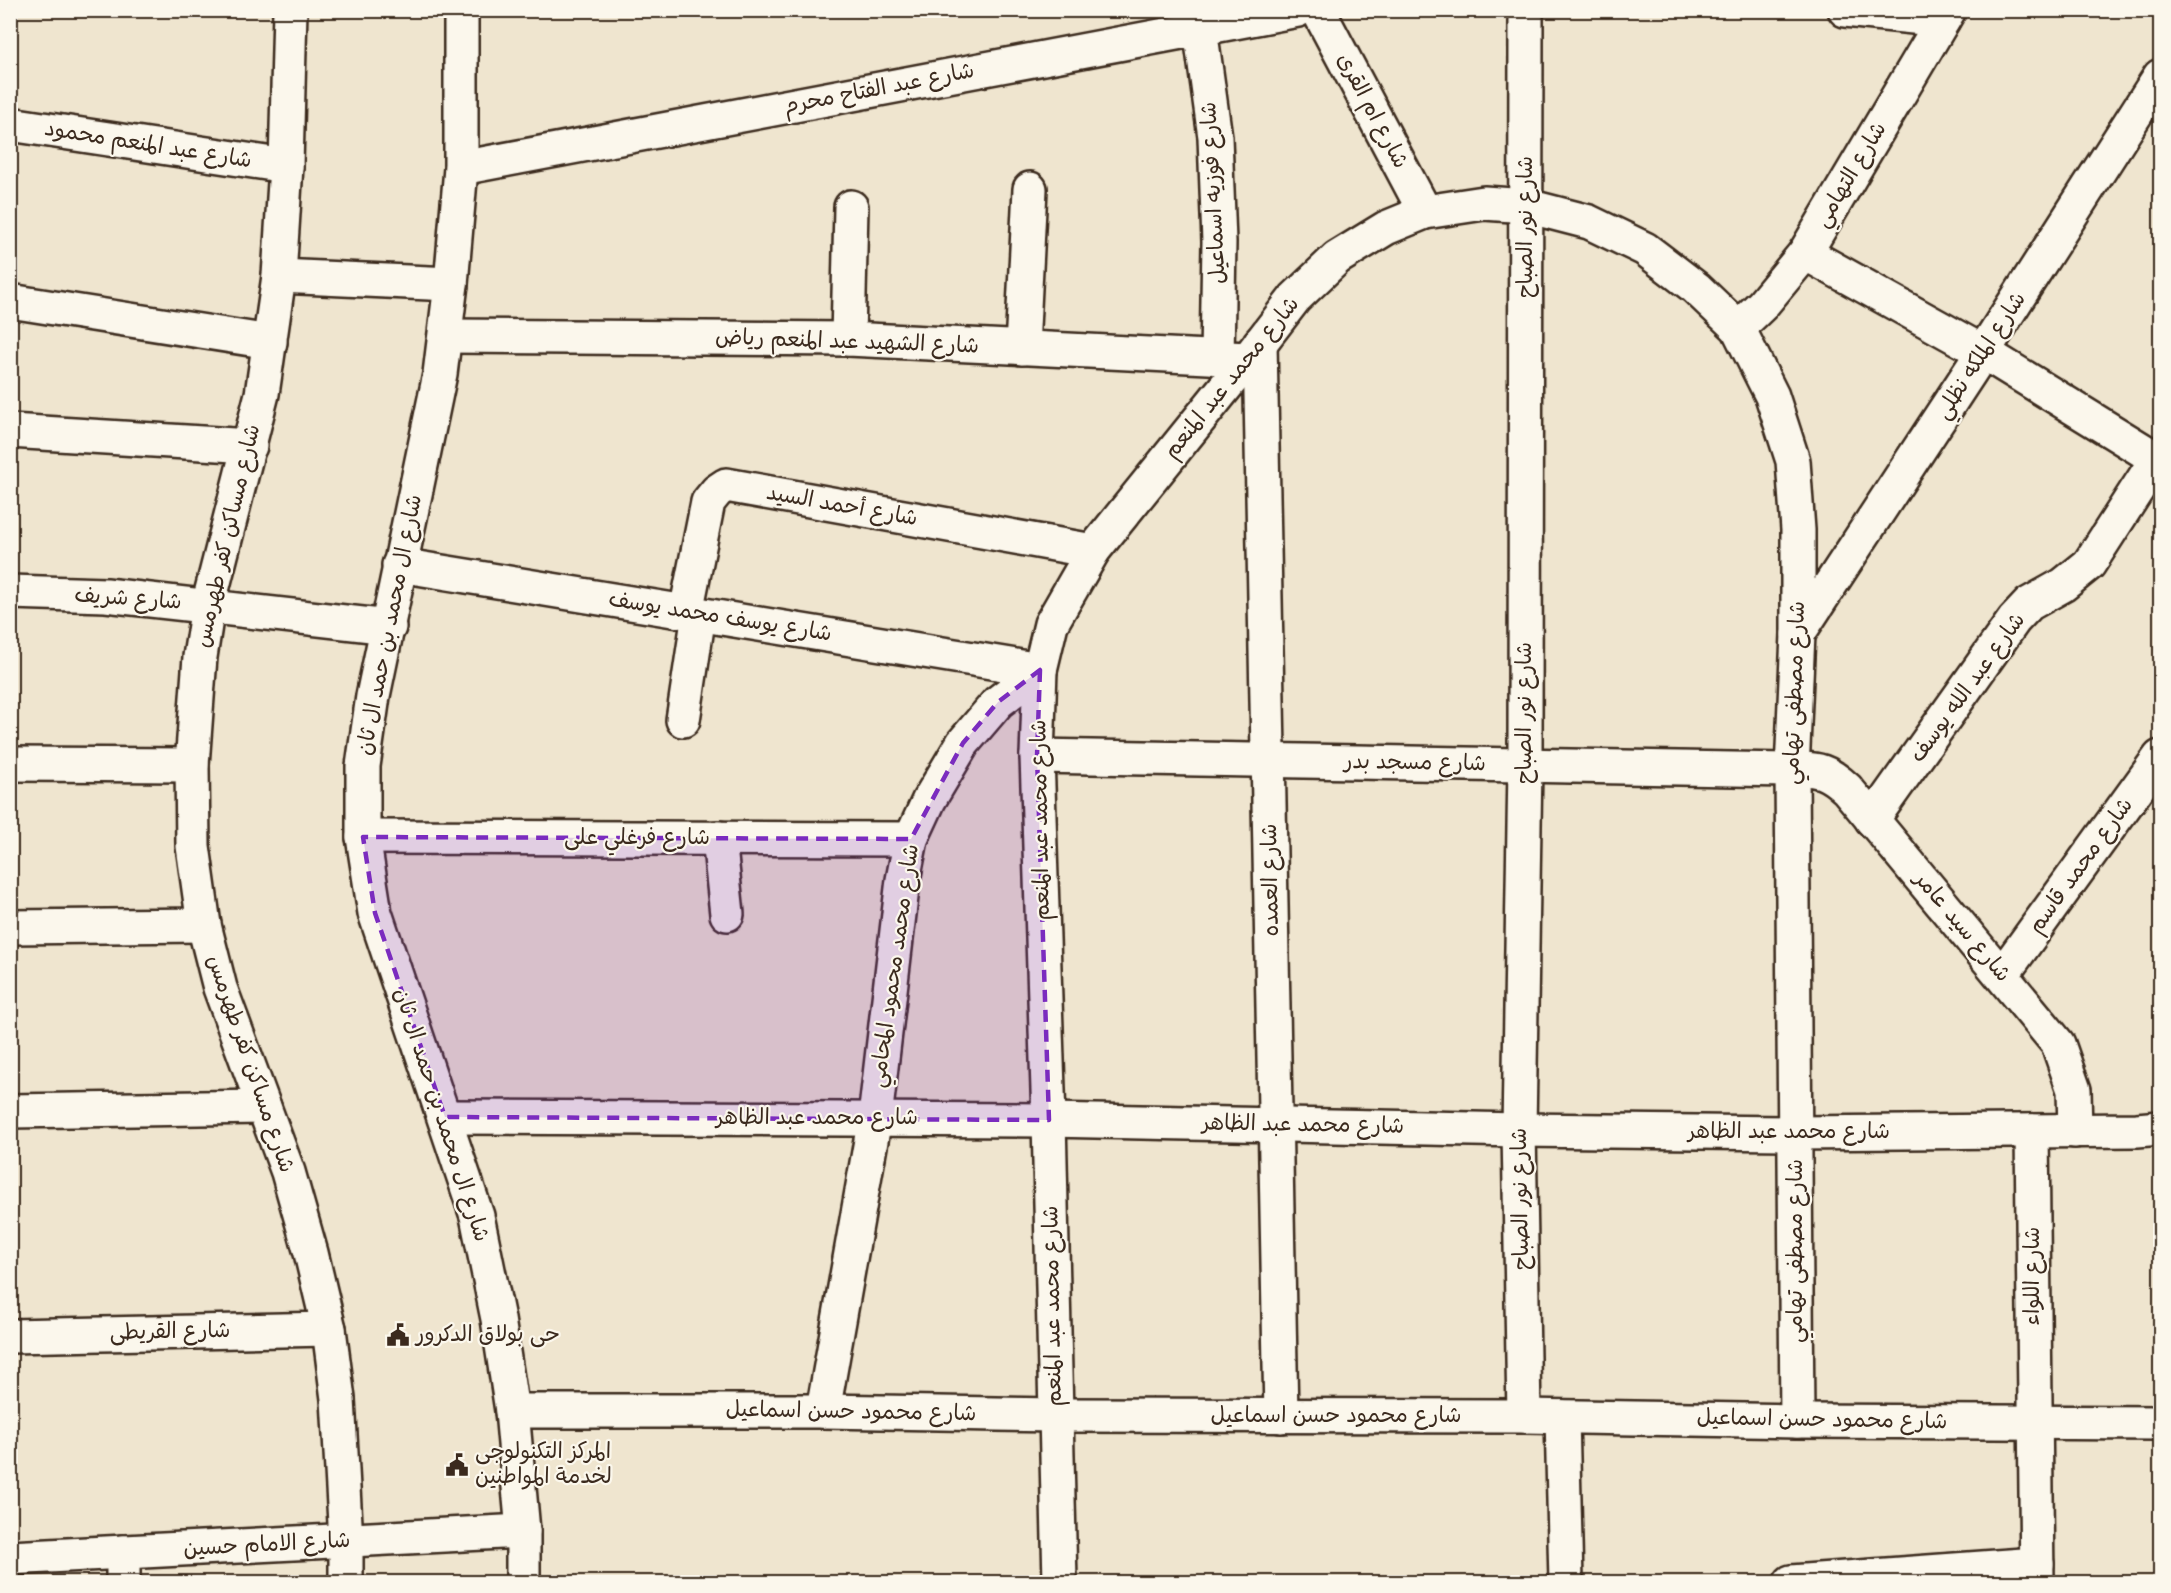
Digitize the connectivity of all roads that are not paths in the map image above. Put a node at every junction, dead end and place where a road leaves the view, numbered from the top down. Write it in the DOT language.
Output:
graph roads {
  1 [pos="290,10"];
  2 [pos="461,10"];
  3 [pos="1298,10"];
  4 [pos="1318,10"];
  5 [pos="1526,10"];
  6 [pos="1845,10"];
  7 [pos="1946,15"];
  8 [pos="1200,28"];
  9 [pos="2160,76"];
  10 [pos="10,124"];
  11 [pos="286,166"];
  12 [pos="461,168"];
  13 [pos="1030,189"];
  14 [pos="1527,206"];
  15 [pos="851,207"];
  16 [pos="1425,212"];
  17 [pos="1805,253"];
  18 [pos="279,276"];
  19 [pos="451,284"];
  20 [pos="10,301"];
  21 [pos="1738,328"];
  22 [pos="446,336"];
  23 [pos="848,339"];
  24 [pos="270,342"];
  25 [pos="1022,348"];
  26 [pos="1983,352"];
  27 [pos="1242,353"];
  28 [pos="10,431"];
  29 [pos="250,446"];
  30 [pos="2159,458"];
  31 [pos="1093,551"];
  32 [pos="399,565"];
  33 [pos="10,592"];
  34 [pos="208,606"];
  35 [pos="692,613"];
  36 [pos="389,627"];
  37 [pos="1798,634"];
  38 [pos="1040,670"];
  39 [pos="683,720"];
  40 [pos="1037,756"];
  41 [pos="2160,757"];
  42 [pos="1268,760"];
  43 [pos="10,765"];
  44 [pos="192,765"];
  45 [pos="1525,765"];
  46 [pos="1792,770"];
  47 [pos="1872,820"];
  48 [pos="363,837"];
  49 [pos="719,838"];
  50 [pos="911,839"];
  51 [pos="727,914"];
  52 [pos="204,925"];
  53 [pos="10,927"];
  54 [pos="2002,975"];
  55 [pos="264,1107"];
  56 [pos="10,1111"];
  57 [pos="445,1117"];
  58 [pos="874,1118"];
  59 [pos="1049,1120"];
  60 [pos="1276,1125"];
  61 [pos="2160,1128"];
  62 [pos="1519,1130"];
  63 [pos="2032,1131"];
  64 [pos="2075,1131"];
  65 [pos="1795,1133"];
  66 [pos="329,1329"];
  67 [pos="10,1336"];
  68 [pos="512,1411"];
  69 [pos="823,1411"];
  70 [pos="1056,1415"];
  71 [pos="1281,1416"];
  72 [pos="1524,1416"];
  73 [pos="1562,1417"];
  74 [pos="1797,1420"];
  75 [pos="2034,1422"];
  76 [pos="2160,1423"];
  77 [pos="523,1531"];
  78 [pos="346,1540"];
  79 [pos="10,1558"];
  80 [pos="123,1567"];
  81 [pos="2037,1573"];
  82 [pos="346,1582"];
  83 [pos="522,1582"];
  84 [pos="1060,1582"];
  85 [pos="1566,1582"];
  86 [pos="1791,1582"];
  1 -- 11 [label="street, شارع مساكن كفر طهرمس"];
  2 -- 12 [label="street, شارع ال محمد بن حمد ال ثان"];
  3 -- 8 [label="street, شارع عبد الفتاح محرم"];
  4 -- 16 [label="street, شارع ام القرى"];
  5 -- 14 [label="street, شارع نور الصباح"];
  6 -- 7 [label="street"];
  7 -- 17 [label="street, شارع التهامي"];
  8 -- 12 [label="street, شارع عبد الفتاح محرم"];
  8 -- 27 [label="street, شارع فوزيه اسماعيل"];
  9 -- 26 [label="street, شارع الملكه نظلي"];
  10 -- 11 [label="street, شارع عبد المنعم محمود"];
  11 -- 18 [label="street, شارع مساكن كفر طهرمس"];
  12 -- 19 [label="street, شارع ال محمد بن حمد ال ثان"];
  13 -- 25 [label="street"];
  14 -- 16 [label="street, شارع مصطفى تهامي"];
  14 -- 21 [label="street, شارع مصطفى تهامي"];
  14 -- 45 [label="street, شارع نور الصباح"];
  15 -- 23 [label="street"];
  16 -- 27 [label="street, شارع محمد عبد المنعم"];
  17 -- 21 [label="street, شارع التهامي"];
  17 -- 26 [label="street"];
  18 -- 19 [label="street"];
  18 -- 24 [label="street, شارع مساكن كفر طهرمس"];
  19 -- 22 [label="street, شارع ال محمد بن حمد ال ثان"];
  20 -- 24 [label="street"];
  21 -- 37 [label="street, شارع مصطفى تهامي"];
  22 -- 23 [label="street, شارع الشهيد عبد المنعم رياض"];
  22 -- 32 [label="street, شارع ال محمد بن حمد ال ثان"];
  23 -- 25 [label="street, شارع الشهيد عبد المنعم رياض"];
  24 -- 29 [label="street, شارع مساكن كفر طهرمس"];
  25 -- 27 [label="street, شارع الشهيد عبد المنعم رياض"];
  26 -- 30 [label="street"];
  26 -- 37 [label="street, شارع الملكه نظلي"];
  27 -- 31 [label="street, شارع محمد عبد المنعم"];
  27 -- 42 [label="street, شارع العمده"];
  28 -- 29 [label="street"];
  29 -- 34 [label="street, شارع مساكن كفر طهرمس"];
  30 -- 47 [label="street, شارع عبد الله يوسف"];
  31 -- 35 [label="street, شارع أحمد السيد"];
  31 -- 38 [label="street, شارع محمد عبد المنعم"];
  32 -- 35 [label="street, شارع يوسف محمد يوسف"];
  32 -- 36 [label="street, شارع ال محمد بن حمد ال ثان"];
  33 -- 34 [label="street, شارع شريف"];
  34 -- 36 [label="street, شارع شريف"];
  34 -- 44 [label="street, شارع مساكن كفر طهرمس"];
  35 -- 38 [label="street, شارع يوسف محمد يوسف"];
  35 -- 39 [label="street"];
  36 -- 48 [label="street, شارع ال محمد بن حمد ال ثان"];
  37 -- 46 [label="street, شارع مصطفى تهامي"];
  38 -- 40 [label="street, شارع محمد عبد المنعم"];
  38 -- 50 [label="street, شارع محمد محمود المحامي"];
  40 -- 42 [label="street, شارع مسجد بدر"];
  40 -- 59 [label="street, شارع محمد عبد المنعم"];
  41 -- 54 [label="street, شارع محمد قاسم"];
  42 -- 45 [label="street, شارع مسجد بدر"];
  42 -- 60 [label="street, شارع العمده"];
  43 -- 44 [label="street"];
  44 -- 52 [label="street, شارع مساكن كفر طهرمس"];
  45 -- 46 [label="street, شارع مسجد بدر"];
  45 -- 62 [label="street, شارع نور الصباح"];
  46 -- 47 [label="street, شارع سيد عامر"];
  46 -- 65 [label="street, شارع مصطفى تهامي"];
  47 -- 54 [label="street, شارع سيد عامر"];
  48 -- 49 [label="street, شارع فرغلي على"];
  48 -- 57 [label="street, شارع ال محمد بن حمد ال ثان"];
  49 -- 50 [label="street, شارع فرغلي على"];
  49 -- 51 [label="street"];
  50 -- 58 [label="street, شارع محمد محمود المحامي"];
  52 -- 53 [label="street"];
  52 -- 55 [label="street, شارع مساكن كفر طهرمس"];
  54 -- 64 [label="street, شارع سيد عامر"];
  55 -- 56 [label="street"];
  55 -- 66 [label="street, شارع مساكن كفر طهرمس"];
  57 -- 58 [label="street, شارع محمد عبد الظاهر"];
  57 -- 68 [label="street, شارع ال محمد بن حمد ال ثان"];
  58 -- 59 [label="street, شارع محمد عبد الظاهر"];
  58 -- 69 [label="street, شارع محمد محمود المحامي"];
  59 -- 60 [label="street, شارع محمد عبد الظاهر"];
  59 -- 70 [label="street, شارع محمد عبد المنعم"];
  60 -- 62 [label="street, شارع محمد عبد الظاهر"];
  60 -- 71 [label="street, شارع العمده"];
  61 -- 64 [label="street, شارع محمد عبد الظاهر"];
  62 -- 65 [label="street, شارع محمد عبد الظاهر"];
  62 -- 72 [label="street, شارع نور الصباح"];
  63 -- 64 [label="street, شارع محمد عبد الظاهر"];
  63 -- 65 [label="street, شارع محمد عبد الظاهر"];
  63 -- 75 [label="street, شارع اللواء"];
  65 -- 74 [label="street, شارع مصطفى تهامي"];
  66 -- 67 [label="street, شارع القريطى"];
  66 -- 78 [label="street, شارع مساكن كفر طهرمس"];
  68 -- 69 [label="street, شارع محمود حسن اسماعيل"];
  68 -- 77 [label="street, شارع ال محمد بن حمد ال ثان"];
  69 -- 70 [label="street, شارع محمود حسن اسماعيل"];
  70 -- 71 [label="street, شارع محمود حسن اسماعيل"];
  70 -- 84 [label="street, شارع محمد عبد المنعم"];
  71 -- 72 [label="street, شارع محمود حسن اسماعيل"];
  72 -- 73 [label="street, شارع محمود حسن اسماعيل"];
  73 -- 74 [label="street, شارع محمود حسن اسماعيل"];
  73 -- 85 [label="street"];
  74 -- 75 [label="street, شارع محمود حسن اسماعيل"];
  75 -- 76 [label="street, شارع محمود حسن اسماعيل"];
  75 -- 81 [label="street, شارع اللواء"];
  77 -- 78 [label="street, شارع الامام حسين"];
  77 -- 83 [label="street, شارع ال محمد بن حمد ال ثان"];
  78 -- 80 [label="street, شارع الامام حسين"];
  78 -- 82 [label="street, شارع مساكن كفر طهرمس"];
  79 -- 80 [label="street, شارع الامام حسين"];
  81 -- 86 [label="street"];
}
